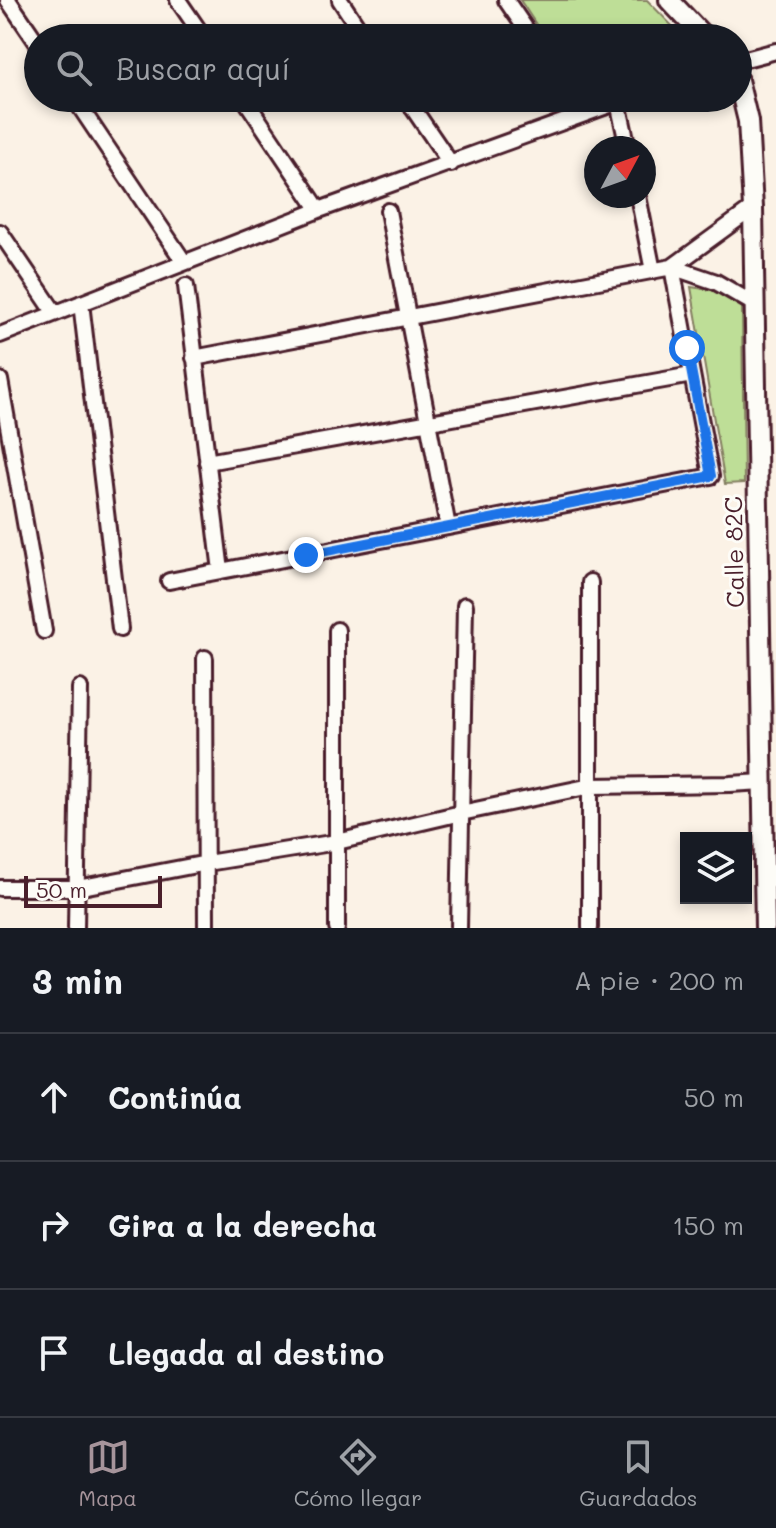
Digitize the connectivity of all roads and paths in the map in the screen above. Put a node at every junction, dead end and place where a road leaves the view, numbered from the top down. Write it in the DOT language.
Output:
graph roads {
  1 [pos="8,0"];
  2 [pos="178,0"];
  3 [pos="340,0"];
  4 [pos="506,0"];
  5 [pos="669,0"];
  6 [pos="24,24"];
  7 [pos="194,24"];
  8 [pos="356,24"];
  9 [pos="522,24"];
  10 [pos="692,24"];
  11 [pos="776,51"];
  12 [pos="752,57"];
  13 [pos="83,112"];
  14 [pos="253,112"];
  15 [pos="416,112"];
  16 [pos="589,112"];
  17 [pos="625,112"];
  18 [pos="746,112"];
  19 [pos="583,114"];
  20 [pos="627,136"];
  21 [pos="451,164"];
  22 [pos="640,208"];
  23 [pos="753,208"];
  24 [pos="319,210"];
  25 [pos="388,211"];
  26 [pos="0,232"];
  27 [pos="184,262"];
  28 [pos="672,267"];
  29 [pos="653,271"];
  30 [pos="186,286"];
  31 [pos="81,303"];
  32 [pos="754,304"];
  33 [pos="55,313"];
  34 [pos="408,317"];
  35 [pos="0,335"];
  36 [pos="194,358"];
  37 [pos="692,375"];
  38 [pos="0,380"];
  39 [pos="428,423"];
  40 [pos="207,462"];
  41 [pos="448,527"];
  42 [pos="221,571"];
  43 [pos="169,581"];
  44 [pos="590,582"];
  45 [pos="465,605"];
  46 [pos="120,629"];
  47 [pos="337,630"];
  48 [pos="44,631"];
  49 [pos="205,658"];
  50 [pos="80,688"];
  51 [pos="769,781"];
  52 [pos="591,786"];
  53 [pos="461,813"];
  54 [pos="337,842"];
  55 [pos="207,863"];
  56 [pos="0,888"];
  57 [pos="77,888"];
  58 [pos="76,928"];
  59 [pos="206,928"];
  60 [pos="337,928"];
  61 [pos="459,928"];
  62 [pos="590,928"];
  63 [pos="765,928"];
  1 -- 6 [label="street"];
  2 -- 7 [label="street"];
  3 -- 8 [label="street"];
  4 -- 9 [label="street"];
  5 -- 10 [label="street"];
  11 -- 12 [label="street"];
  13 -- 27 [label="street"];
  14 -- 24 [label="street"];
  15 -- 21 [label="street"];
  16 -- 19 [label="street"];
  17 -- 20 [label="street"];
  18 -- 23 [label="street, Calle 82C"];
  19 -- 21 [label="street"];
  21 -- 24 [label="street"];
  22 -- 29 [label="street"];
  23 -- 28 [label="street"];
  23 -- 32 [label="street, Calle 82C"];
  24 -- 27 [label="street"];
  25 -- 34 [label="street"];
  26 -- 33 [label="street"];
  27 -- 31 [label="street"];
  28 -- 29 [label="street"];
  28 -- 32 [label="street"];
  28 -- 37 [label="street"];
  29 -- 34 [label="street"];
  30 -- 36 [label="street"];
  31 -- 33 [label="street"];
  31 -- 46 [label="street"];
  32 -- 51 [label="street, Calle 82C"];
  33 -- 35 [label="street"];
  34 -- 36 [label="street"];
  34 -- 39 [label="street"];
  36 -- 40 [label="street"];
  37 -- 39 [label="street"];
  37 -- 41 [label="street"];
  38 -- 48 [label="street"];
  39 -- 40 [label="street"];
  39 -- 41 [label="street"];
  40 -- 42 [label="street"];
  41 -- 42 [label="street"];
  42 -- 43 [label="street"];
  44 -- 52 [label="street"];
  45 -- 53 [label="street"];
  47 -- 54 [label="street"];
  49 -- 55 [label="street"];
  50 -- 57 [label="street"];
  51 -- 52 [label="street"];
  51 -- 63 [label="street, Calle 82C"];
  52 -- 53 [label="street"];
  52 -- 62 [label="street"];
  53 -- 54 [label="street"];
  53 -- 61 [label="street"];
  54 -- 55 [label="street"];
  54 -- 60 [label="street"];
  55 -- 57 [label="street"];
  55 -- 59 [label="street"];
  56 -- 57 [label="street"];
  57 -- 58 [label="street"];
}
